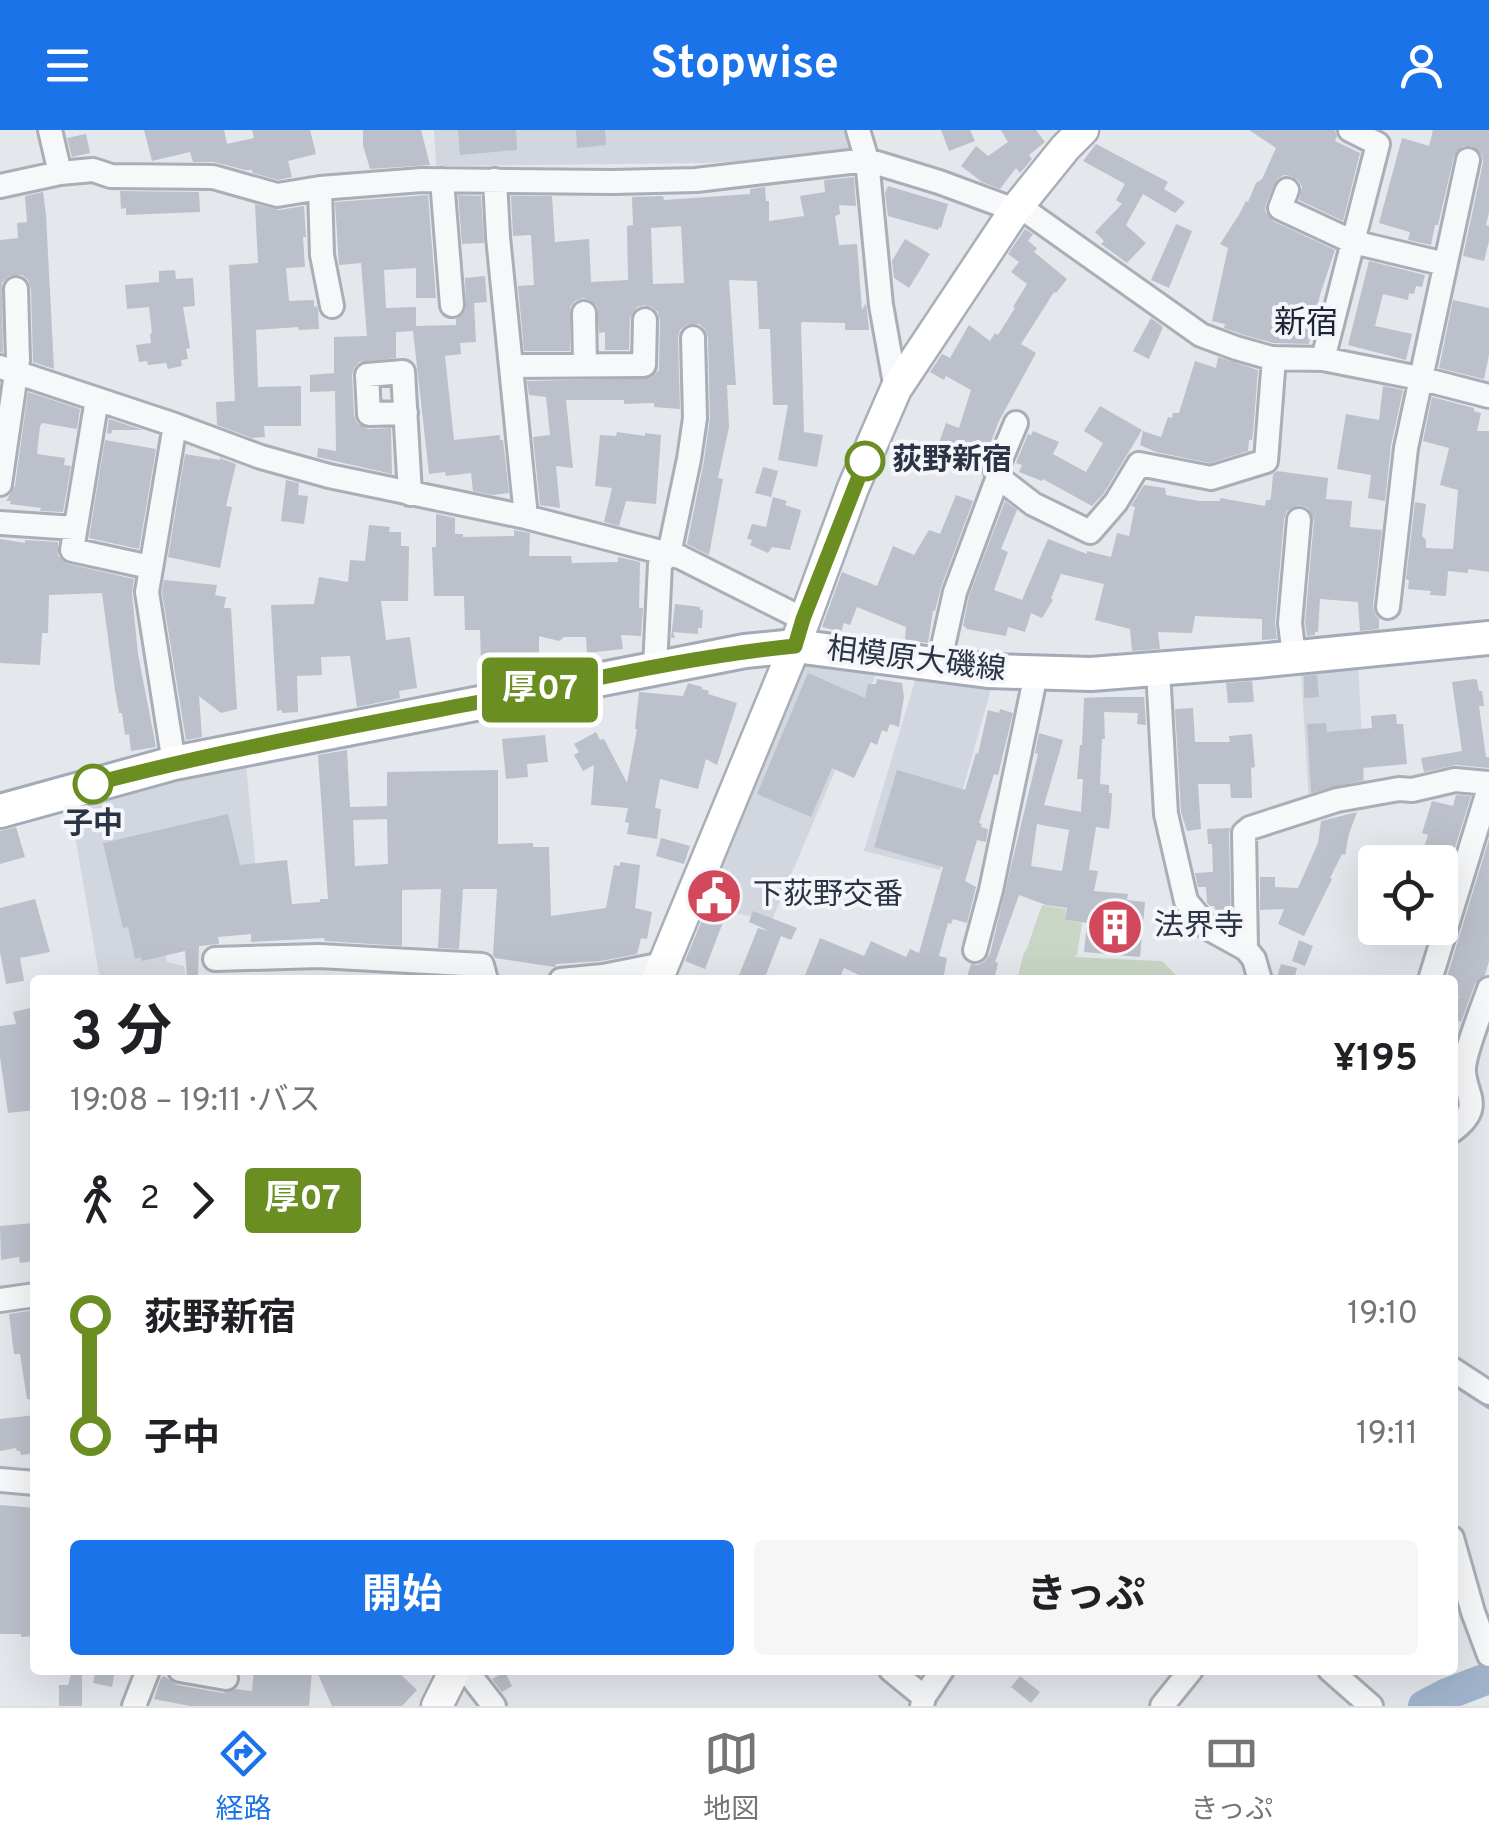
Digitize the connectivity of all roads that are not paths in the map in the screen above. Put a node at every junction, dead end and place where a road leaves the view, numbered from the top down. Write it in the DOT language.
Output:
graph roads {
  1 [pos="50,130"];
  2 [pos="858,130"];
  3 [pos="1083,130"];
  4 [pos="1350,130"];
  5 [pos="868,160"];
  6 [pos="1468,160"];
  7 [pos="60,173"];
  8 [pos="442,180"];
  9 [pos="495,180"];
  10 [pos="0,186"];
  11 [pos="320,188"];
  12 [pos="1280,207"];
  13 [pos="1017,208"];
  14 [pos="1354,242"];
  15 [pos="1445,264"];
  16 [pos="16,290"];
  17 [pos="452,305"];
  18 [pos="332,306"];
  19 [pos="580,322"];
  20 [pos="648,330"];
  21 [pos="692,338"];
  22 [pos="1274,358"];
  23 [pos="1324,360"];
  24 [pos="511,366"];
  25 [pos="585,366"];
  26 [pos="8,369"];
  27 [pos="1419,378"];
  28 [pos="896,389"];
  29 [pos="1489,396"];
  30 [pos="97,398"];
  31 [pos="406,414"];
  32 [pos="1016,423"];
  33 [pos="175,425"];
  34 [pos="998,477"];
  35 [pos="0,484"];
  36 [pos="410,494"];
  37 [pos="526,517"];
  38 [pos="0,523"];
  39 [pos="75,528"];
  40 [pos="1293,529"];
  41 [pos="669,554"];
  42 [pos="150,567"];
  43 [pos="1388,607"];
  44 [pos="799,632"];
  45 [pos="1489,638"];
  46 [pos="1294,657"];
  47 [pos="939,664"];
  48 [pos="655,668"];
  49 [pos="1158,670"];
  50 [pos="1036,674"];
  51 [pos="174,763"];
  52 [pos="1489,786"];
  53 [pos="0,811"];
  54 [pos="1246,949"];
  55 [pos="976,950"];
  56 [pos="216,959"];
  57 [pos="1429,970"];
  58 [pos="660,972"];
  59 [pos="485,975"];
  60 [pos="617,975"];
  61 [pos="1259,975"];
  62 [pos="1489,990"];
  63 [pos="1472,1039"];
  64 [pos="1459,1126"];
  65 [pos="1489,1129"];
  66 [pos="30,1296"];
  67 [pos="0,1300"];
  68 [pos="1458,1373"];
  69 [pos="1489,1393"];
  70 [pos="0,1480"];
  71 [pos="30,1482"];
  72 [pos="1458,1559"];
  73 [pos="1489,1654"];
  74 [pos="146,1675"];
  75 [pos="209,1675"];
  76 [pos="897,1675"];
  77 [pos="939,1675"];
  78 [pos="1187,1675"];
  79 [pos="1336,1675"];
  80 [pos="226,1678"];
  81 [pos="446,1688"];
  82 [pos="923,1702"];
  83 [pos="134,1706"];
  84 [pos="494,1706"];
  85 [pos="1162,1706"];
  86 [pos="1371,1706"];
  1 -- 7 [label="street"];
  2 -- 5 [label="street"];
  3 -- 13 [label="street"];
  4 -- 14 [label="street"];
  5 -- 9 [label="street"];
  5 -- 13 [label="street"];
  5 -- 28 [label="street"];
  6 -- 15 [label="street"];
  7 -- 10 [label="street"];
  7 -- 11 [label="street"];
  8 -- 9 [label="street"];
  8 -- 11 [label="street"];
  8 -- 17 [label="street"];
  9 -- 24 [label="street"];
  11 -- 18 [label="street"];
  12 -- 14 [label="street"];
  13 -- 22 [label="street"];
  13 -- 28 [label="street"];
  14 -- 15 [label="street"];
  14 -- 23 [label="street"];
  15 -- 27 [label="street"];
  16 -- 26 [label="street"];
  19 -- 25 [label="street"];
  20 -- 25 [label="street"];
  21 -- 41 [label="street"];
  22 -- 23 [label="street"];
  22 -- 34 [label="street"];
  23 -- 27 [label="street"];
  24 -- 25 [label="street"];
  24 -- 37 [label="street"];
  26 -- 30 [label="street"];
  26 -- 35 [label="street"];
  27 -- 29 [label="street"];
  27 -- 43 [label="street"];
  28 -- 44 [label="street"];
  30 -- 33 [label="street"];
  30 -- 39 [label="street"];
  31 -- 36 [label="street"];
  32 -- 34 [label="street"];
  33 -- 36 [label="street"];
  33 -- 42 [label="street"];
  34 -- 47 [label="street"];
  36 -- 37 [label="street"];
  37 -- 41 [label="street"];
  38 -- 39 [label="street"];
  39 -- 42 [label="street"];
  40 -- 46 [label="street"];
  41 -- 44 [label="street"];
  41 -- 48 [label="street"];
  42 -- 51 [label="street"];
  44 -- 47 [label="main road, 相模原大磯線"];
  44 -- 48 [label="main road, 相模原大磯線"];
  44 -- 58 [label="street"];
  45 -- 46 [label="main road, 相模原大磯線"];
  46 -- 49 [label="main road, 相模原大磯線"];
  47 -- 50 [label="main road, 相模原大磯線"];
  48 -- 51 [label="main road, 相模原大磯線"];
  49 -- 50 [label="main road, 相模原大磯線"];
  49 -- 54 [label="street"];
  50 -- 55 [label="street"];
  51 -- 53 [label="main road, 相模原大磯線"];
  52 -- 54 [label="street"];
  52 -- 57 [label="street"];
  54 -- 61 [label="street"];
  56 -- 59 [label="street"];
  58 -- 60 [label="street"];
  62 -- 63 [label="street"];
  63 -- 64 [label="street"];
  64 -- 65 [label="street"];
  66 -- 67 [label="street"];
  68 -- 69 [label="street"];
  70 -- 71 [label="street"];
  72 -- 73 [label="street"];
  74 -- 83 [label="street"];
  75 -- 80 [label="street"];
  76 -- 82 [label="street"];
  77 -- 82 [label="street"];
  78 -- 85 [label="street"];
  79 -- 86 [label="street"];
  81 -- 84 [label="street"];
}
